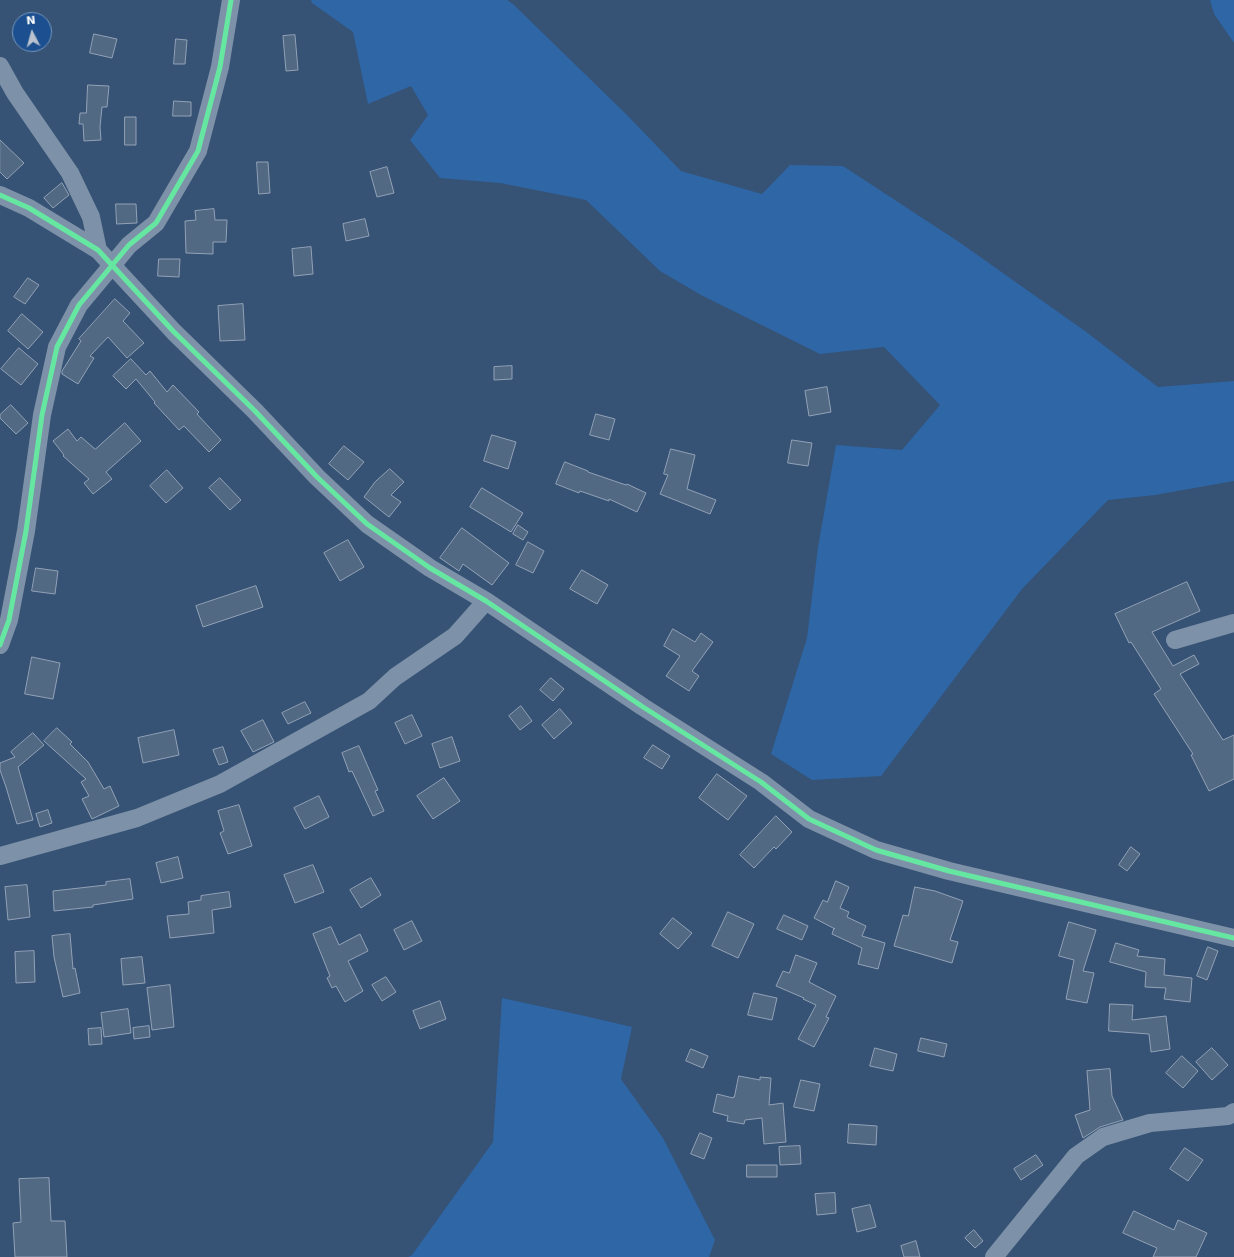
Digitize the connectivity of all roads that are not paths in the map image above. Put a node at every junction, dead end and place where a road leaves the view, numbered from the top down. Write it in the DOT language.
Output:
graph roads {
  1 [pos="231,0"];
  2 [pos="0,66"];
  3 [pos="0,195"];
  4 [pos="98,250"];
  5 [pos="113,265"];
  6 [pos="486,601"];
  7 [pos="1234,623"];
  8 [pos="1175,640"];
  9 [pos="0,645"];
  10 [pos="0,856"];
  11 [pos="1234,938"];
  12 [pos="1234,1112"];
  13 [pos="994,1257"];
  1 -- 5 [label="street"];
  2 -- 4 [label="street"];
  3 -- 4 [label="street"];
  4 -- 5 [label="street"];
  5 -- 6 [label="street"];
  5 -- 9 [label="street"];
  6 -- 10 [label="street"];
  6 -- 11 [label="street"];
  7 -- 8 [label="street"];
  12 -- 13 [label="street"];
}
